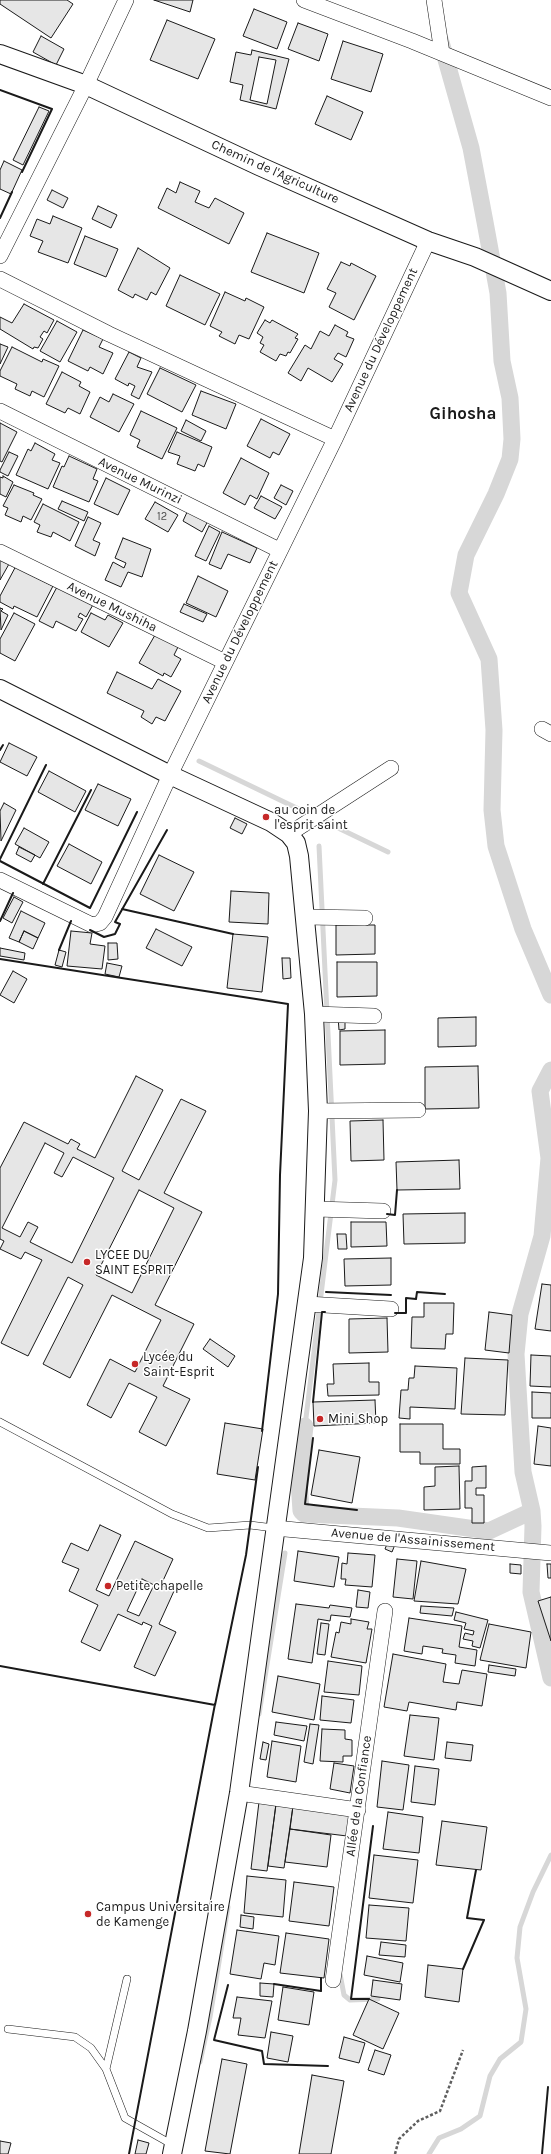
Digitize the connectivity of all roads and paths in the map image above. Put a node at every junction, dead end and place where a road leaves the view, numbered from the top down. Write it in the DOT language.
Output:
graph roads {
  1 [pos="126,0"];
  2 [pos="304,0"];
  3 [pos="434,0"];
  4 [pos="442,53"];
  5 [pos="0,54"];
  6 [pos="86,85"];
  7 [pos="551,98"];
  8 [pos="428,240"];
  9 [pos="0,256"];
  10 [pos="0,280"];
  11 [pos="551,291"];
  12 [pos="0,411"];
  13 [pos="335,438"];
  14 [pos="279,550"];
  15 [pos="0,552"];
  16 [pos="225,662"];
  17 [pos="0,689"];
  18 [pos="392,768"];
  19 [pos="170,775"];
  20 [pos="289,834"];
  21 [pos="0,880"];
  22 [pos="306,917"];
  23 [pos="365,918"];
  24 [pos="314,1014"];
  25 [pos="374,1016"];
  26 [pos="418,1110"];
  27 [pos="318,1111"];
  28 [pos="316,1209"];
  29 [pos="383,1211"];
  30 [pos="307,1304"];
  31 [pos="391,1309"];
  32 [pos="0,1422"];
  33 [pos="274,1528"];
  34 [pos="551,1553"];
  35 [pos="385,1611"];
  36 [pos="239,1792"];
  37 [pos="358,1810"];
  38 [pos="127,1979"];
  39 [pos="333,1980"];
  40 [pos="8,2029"];
  41 [pos="463,2050"];
  42 [pos="106,2069"];
  43 [pos="173,2150"];
  44 [pos="395,2154"];
  1 -- 6 [label="street"];
  2 -- 4 [label="street"];
  3 -- 4 [label="street"];
  4 -- 7 [label="street"];
  5 -- 6 [label="street, Chemin de l'Agriculture"];
  6 -- 8 [label="street, Chemin de l'Agriculture"];
  6 -- 9 [label="street"];
  8 -- 11 [label="street, Chemin de l'Agriculture"];
  8 -- 13 [label="street, Avenue du Développement"];
  10 -- 13 [label="street"];
  12 -- 14 [label="street, Avenue Murinzi"];
  13 -- 14 [label="street, Avenue du Développement"];
  14 -- 16 [label="street, Avenue du Développement"];
  15 -- 16 [label="street, Avenue Mushiha"];
  16 -- 19 [label="street, Avenue du Développement"];
  17 -- 19 [label="street"];
  18 -- 20 [label="street"];
  19 -- 20 [label="street"];
  19 -- 21 [label="street, Avenue du Développement"];
  20 -- 22 [label="street"];
  22 -- 23 [label="street"];
  22 -- 24 [label="street"];
  24 -- 25 [label="street"];
  24 -- 27 [label="street"];
  26 -- 27 [label="street"];
  27 -- 28 [label="street"];
  28 -- 29 [label="street"];
  28 -- 30 [label="street"];
  30 -- 31 [label="street"];
  30 -- 33 [label="street"];
  32 -- 33 [label="lane"];
  33 -- 34 [label="street, Avenue de l'Assainissement"];
  33 -- 36 [label="street"];
  35 -- 37 [label="street, Allée de la Confiance"];
  36 -- 37 [label="street"];
  36 -- 43 [label="street"];
  37 -- 39 [label="street, Allée de la Confiance"];
  38 -- 42 [label="lane"];
  40 -- 42 [label="lane"];
  41 -- 44 [label="path"];
  42 -- 43 [label="lane"];
}
